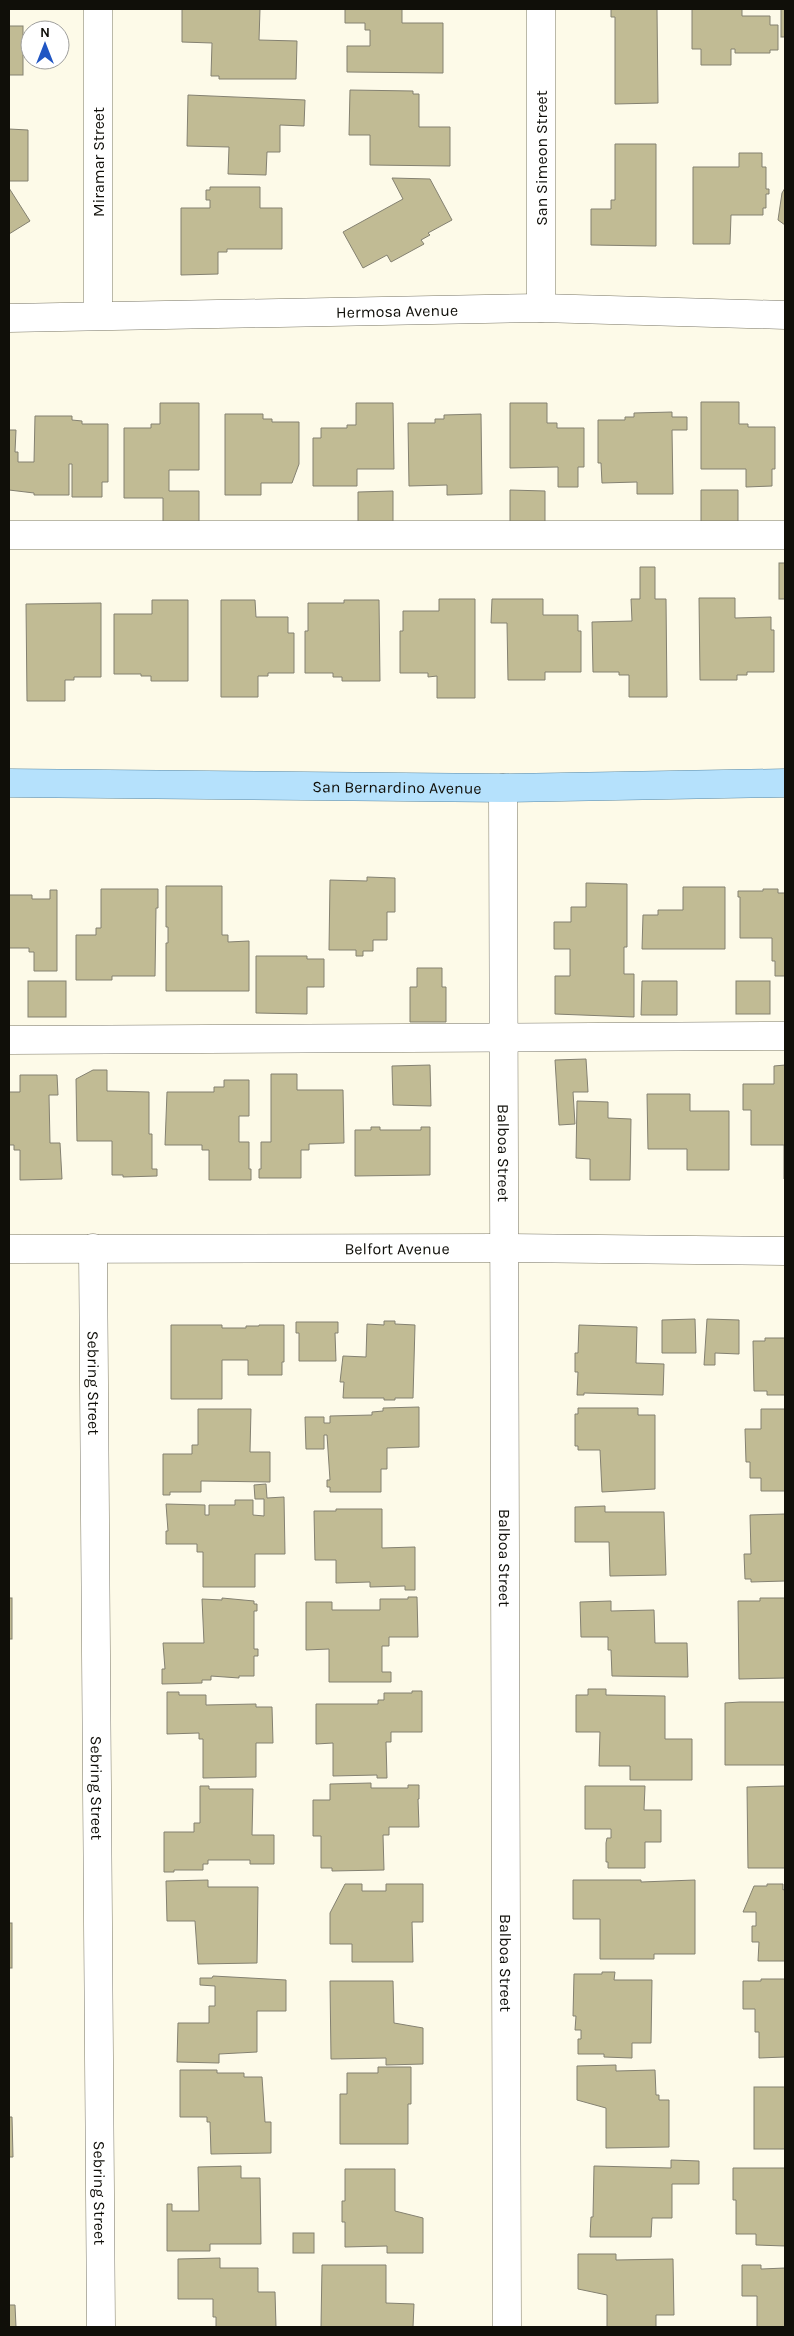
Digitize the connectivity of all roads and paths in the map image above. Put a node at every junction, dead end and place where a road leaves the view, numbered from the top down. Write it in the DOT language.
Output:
graph roads {
  1 [pos="98,9"];
  2 [pos="541,9"];
  3 [pos="541,308"];
  4 [pos="98,315"];
  5 [pos="785,315"];
  6 [pos="9,318"];
  7 [pos="9,535"];
  8 [pos="785,535"];
  9 [pos="9,783"];
  10 [pos="785,783"];
  11 [pos="503,788"];
  12 [pos="785,1036"];
  13 [pos="503,1038"];
  14 [pos="9,1040"];
  15 [pos="94,1248"];
  16 [pos="503,1248"];
  17 [pos="9,1249"];
  18 [pos="785,1251"];
  19 [pos="101,2327"];
  20 [pos="507,2327"];
  1 -- 4 [label="street, Miramar Street"];
  2 -- 3 [label="street, San Simeon Street"];
  3 -- 4 [label="street, Hermosa Avenue"];
  3 -- 5 [label="street, Hermosa Avenue"];
  4 -- 6 [label="street, Hermosa Avenue"];
  7 -- 8 [label="street"];
  9 -- 11 [label="main road, San Bernardino Avenue"];
  10 -- 11 [label="main road, San Bernardino Avenue"];
  11 -- 13 [label="street, Balboa Street"];
  12 -- 13 [label="street"];
  13 -- 14 [label="street"];
  13 -- 16 [label="street, Balboa Street"];
  15 -- 16 [label="street, Belfort Avenue"];
  15 -- 17 [label="street, Belfort Avenue"];
  15 -- 19 [label="street, Sebring Street"];
  16 -- 18 [label="street, Belfort Avenue"];
  16 -- 20 [label="street, Balboa Street"];
}
